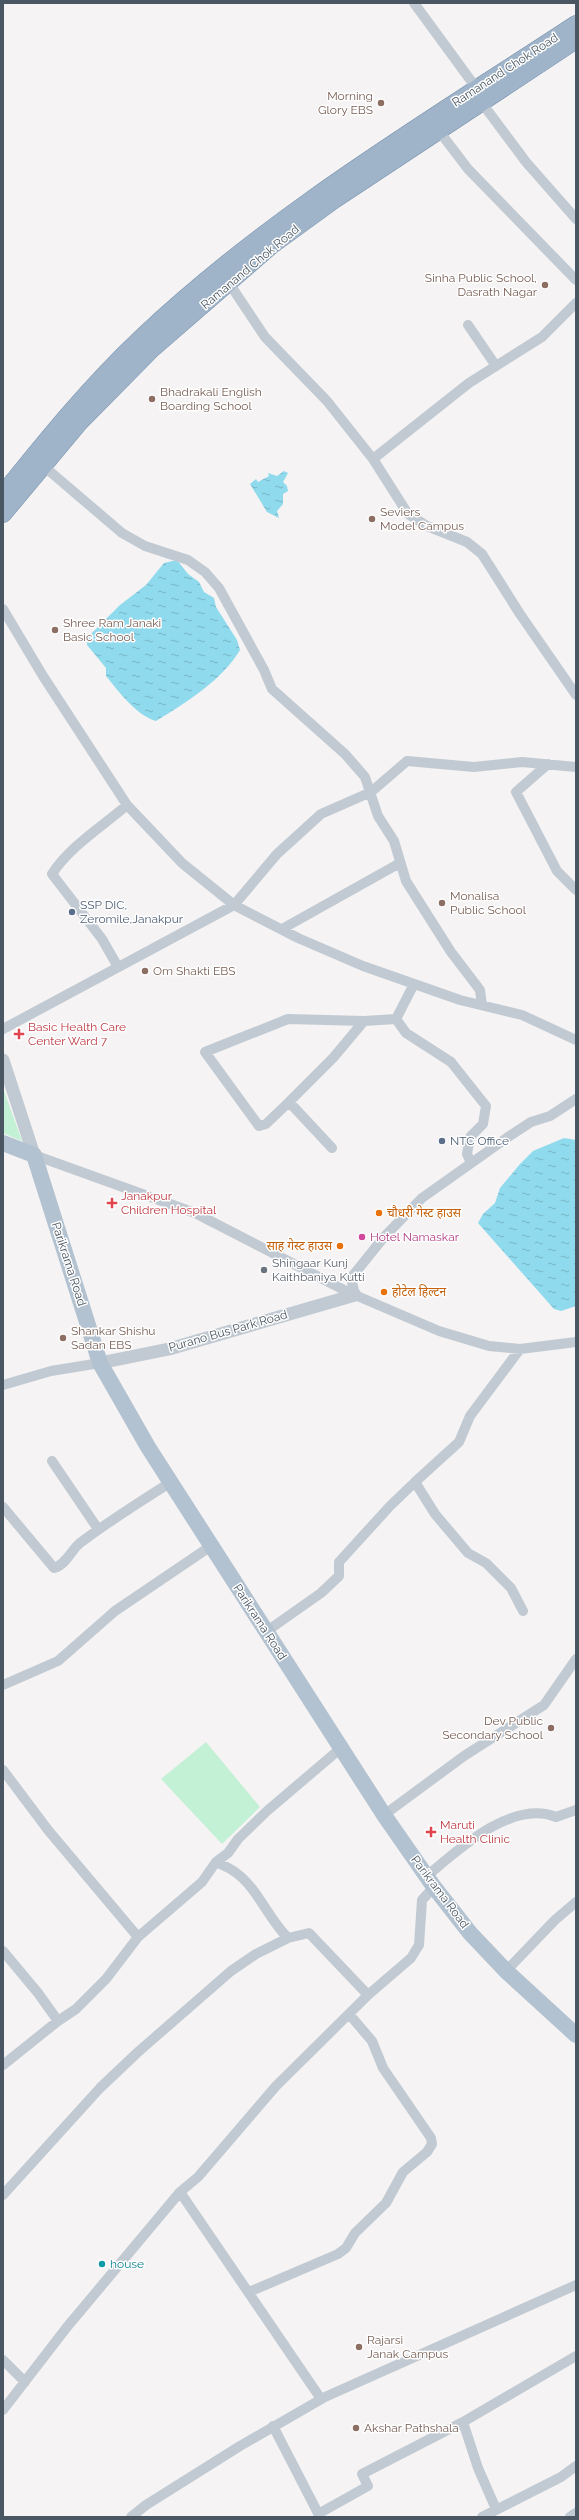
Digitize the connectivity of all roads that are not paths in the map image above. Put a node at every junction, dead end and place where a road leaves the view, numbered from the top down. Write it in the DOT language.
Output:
graph roads {
  1 [pos="414,3"];
  2 [pos="576,36"];
  3 [pos="479,96"];
  4 [pos="439,131"];
  5 [pos="576,219"];
  6 [pos="576,280"];
  7 [pos="229,283"];
  8 [pos="576,303"];
  9 [pos="468,325"];
  10 [pos="496,366"];
  11 [pos="373,459"];
  12 [pos="38,461"];
  13 [pos="3,494"];
  14 [pos="3,514"];
  15 [pos="3,609"];
  16 [pos="576,695"];
  17 [pos="548,764"];
  18 [pos="576,767"];
  19 [pos="371,792"];
  20 [pos="127,805"];
  21 [pos="400,863"];
  22 [pos="576,890"];
  23 [pos="234,905"];
  24 [pos="282,929"];
  25 [pos="118,967"];
  26 [pos="414,984"];
  27 [pos="482,1005"];
  28 [pos="396,1019"];
  29 [pos="364,1021"];
  30 [pos="3,1029"];
  31 [pos="576,1040"];
  32 [pos="3,1060"];
  33 [pos="576,1099"];
  34 [pos="289,1102"];
  35 [pos="3,1143"];
  36 [pos="332,1148"];
  37 [pos="34,1155"];
  38 [pos="471,1163"];
  39 [pos="355,1295"];
  40 [pos="576,1342"];
  41 [pos="520,1349"];
  42 [pos="100,1363"];
  43 [pos="3,1386"];
  44 [pos="52,1461"];
  45 [pos="171,1482"];
  46 [pos="415,1482"];
  47 [pos="3,1507"];
  48 [pos="98,1529"];
  49 [pos="211,1546"];
  50 [pos="523,1611"];
  51 [pos="267,1631"];
  52 [pos="576,1659"];
  53 [pos="3,1685"];
  54 [pos="341,1748"];
  55 [pos="3,1770"];
  56 [pos="576,1810"];
  57 [pos="384,1815"];
  58 [pos="216,1862"];
  59 [pos="431,1881"];
  60 [pos="576,1902"];
  61 [pos="138,1937"];
  62 [pos="288,1938"];
  63 [pos="3,1951"];
  64 [pos="506,1971"];
  65 [pos="368,1995"];
  66 [pos="349,2014"];
  67 [pos="58,2020"];
  68 [pos="576,2035"];
  69 [pos="3,2065"];
  70 [pos="180,2192"];
  71 [pos="3,2195"];
  72 [pos="576,2286"];
  73 [pos="249,2292"];
  74 [pos="576,2356"];
  75 [pos="3,2360"];
  76 [pos="25,2382"];
  77 [pos="321,2399"];
  78 [pos="3,2410"];
  79 [pos="463,2422"];
  80 [pos="273,2426"];
  81 [pos="576,2466"];
  82 [pos="496,2509"];
  83 [pos="576,2513"];
  84 [pos="319,2515"];
  85 [pos="131,2517"];
  86 [pos="482,2517"];
  87 [pos="570,2517"];
  1 -- 3 [label="street"];
  2 -- 3 [label="highway, Ramanand Chok Road"];
  3 -- 4 [label="highway, Ramanand Chok Road"];
  3 -- 5 [label="street"];
  3 -- 12 [label="highway, Ramanand Chok Road"];
  4 -- 6 [label="street"];
  4 -- 7 [label="highway, Ramanand Chok Road"];
  7 -- 11 [label="street"];
  7 -- 12 [label="highway, Ramanand Chok Road"];
  8 -- 10 [label="street"];
  9 -- 10 [label="street"];
  10 -- 11 [label="street"];
  11 -- 16 [label="street"];
  12 -- 13 [label="highway, Ramanand Chok Road"];
  12 -- 14 [label="highway, Ramanand Chok Road"];
  12 -- 19 [label="street"];
  15 -- 20 [label="street"];
  17 -- 18 [label="street"];
  17 -- 19 [label="street"];
  17 -- 22 [label="street"];
  19 -- 21 [label="street"];
  19 -- 23 [label="street"];
  20 -- 23 [label="street"];
  20 -- 25 [label="street"];
  21 -- 24 [label="street"];
  21 -- 27 [label="street"];
  23 -- 24 [label="street"];
  23 -- 25 [label="street"];
  24 -- 26 [label="street"];
  25 -- 30 [label="street"];
  26 -- 27 [label="street"];
  26 -- 28 [label="street"];
  27 -- 31 [label="street"];
  28 -- 29 [label="street"];
  28 -- 38 [label="street"];
  29 -- 34 [label="street"];
  29 -- 34 [label="street"];
  32 -- 37 [label="street"];
  33 -- 38 [label="street"];
  34 -- 36 [label="street"];
  35 -- 37 [label="main road"];
  37 -- 39 [label="street"];
  37 -- 42 [label="main road, Parikrama Road"];
  38 -- 39 [label="street"];
  39 -- 41 [label="street"];
  39 -- 42 [label="street, Purano Bus Park Road"];
  40 -- 41 [label="street"];
  41 -- 46 [label="street"];
  42 -- 43 [label="street"];
  42 -- 45 [label="main road, Parikrama Road"];
  44 -- 48 [label="street"];
  45 -- 48 [label="street"];
  45 -- 49 [label="main road, Parikrama Road"];
  46 -- 50 [label="street"];
  46 -- 51 [label="street"];
  47 -- 48 [label="street"];
  49 -- 51 [label="main road, Parikrama Road"];
  49 -- 53 [label="street"];
  51 -- 54 [label="main road, Parikrama Road"];
  52 -- 57 [label="street"];
  54 -- 57 [label="main road, Parikrama Road"];
  54 -- 58 [label="street"];
  55 -- 61 [label="street"];
  56 -- 59 [label="street"];
  57 -- 59 [label="main road, Parikrama Road"];
  58 -- 61 [label="street"];
  58 -- 62 [label="street"];
  59 -- 64 [label="main road, Parikrama Road"];
  59 -- 65 [label="street"];
  60 -- 64 [label="street"];
  61 -- 67 [label="street"];
  62 -- 65 [label="street"];
  62 -- 71 [label="street"];
  63 -- 67 [label="street"];
  64 -- 68 [label="main road, Parikrama Road"];
  65 -- 66 [label="street"];
  66 -- 70 [label="street"];
  66 -- 73 [label="street"];
  67 -- 69 [label="street"];
  70 -- 73 [label="street"];
  70 -- 76 [label="street"];
  72 -- 77 [label="street"];
  73 -- 77 [label="street"];
  74 -- 79 [label="street"];
  75 -- 76 [label="street"];
  76 -- 78 [label="street"];
  77 -- 80 [label="street"];
  79 -- 82 [label="street"];
  79 -- 84 [label="street"];
  80 -- 84 [label="street"];
  80 -- 85 [label="street"];
  81 -- 82 [label="street"];
  82 -- 86 [label="street"];
  83 -- 87 [label="street"];
}
